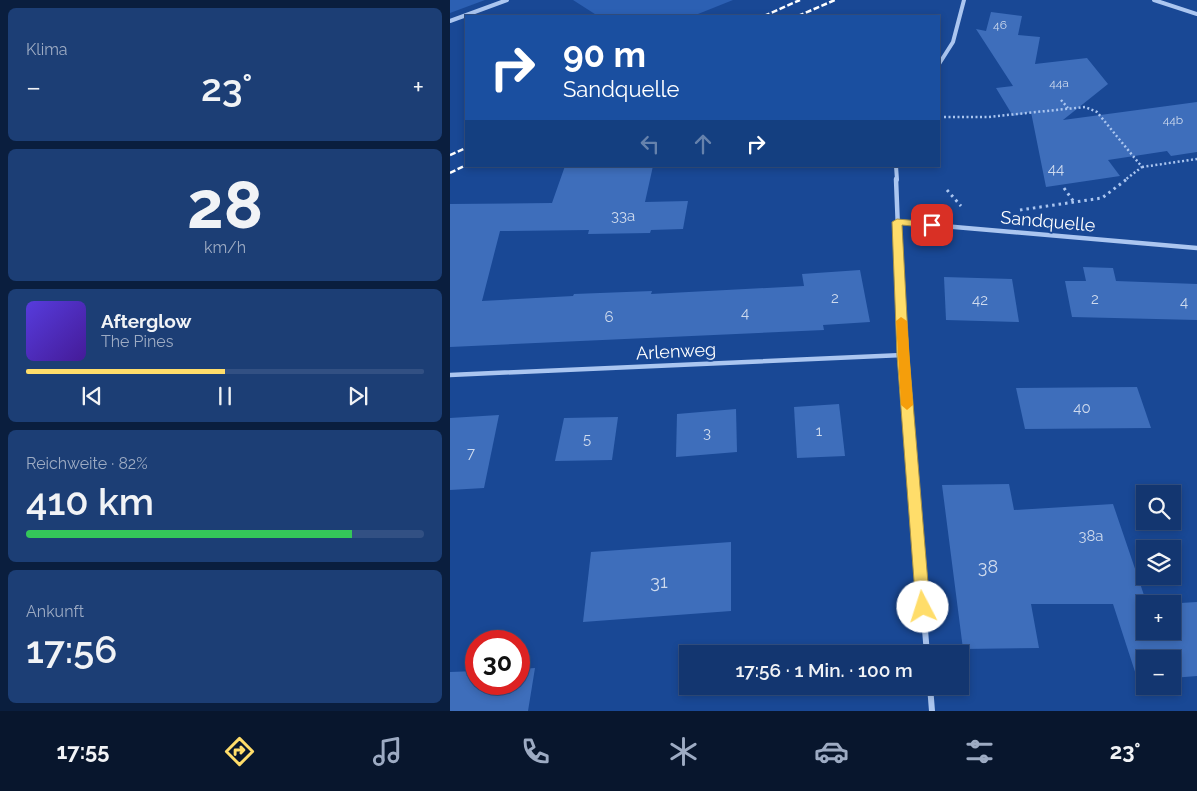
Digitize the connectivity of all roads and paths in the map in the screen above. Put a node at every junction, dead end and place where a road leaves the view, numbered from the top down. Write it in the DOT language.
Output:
graph roads {
  1 [pos="506,0"];
  2 [pos="964,0"];
  3 [pos="1154,0"];
  4 [pos="1197,14"];
  5 [pos="465,15"];
  6 [pos="466,15"];
  7 [pos="450,21"];
  8 [pos="940,63"];
  9 [pos="1061,100"];
  10 [pos="1068,108"];
  11 [pos="944,117"];
  12 [pos="1197,159"];
  13 [pos="896,167"];
  14 [pos="1142,167"];
  15 [pos="1064,188"];
  16 [pos="947,190"];
  17 [pos="1074,202"];
  18 [pos="1018,210"];
  19 [pos="897,222"];
  20 [pos="970,228"];
  21 [pos="1197,248"];
  22 [pos="903,355"];
  23 [pos="450,375"];
  24 [pos="926,645"];
  25 [pos="931,695"];
  26 [pos="932,711"];
  1 -- 6 [label="street"];
  2 -- 8 [label="street"];
  3 -- 4 [label="street"];
  5 -- 7 [label="street"];
  9 -- 10 [label="path"];
  10 -- 11 [label="path"];
  10 -- 14 [label="path"];
  12 -- 14 [label="path"];
  13 -- 19 [label="street"];
  14 -- 17 [label="path"];
  15 -- 17 [label="path"];
  16 -- 20 [label="path"];
  17 -- 18 [label="path"];
  19 -- 20 [label="street, Sandquelle"];
  19 -- 22 [label="street"];
  20 -- 21 [label="street, Sandquelle"];
  22 -- 23 [label="street, Arlenweg"];
  22 -- 24 [label="street"];
  25 -- 26 [label="street"];
}
